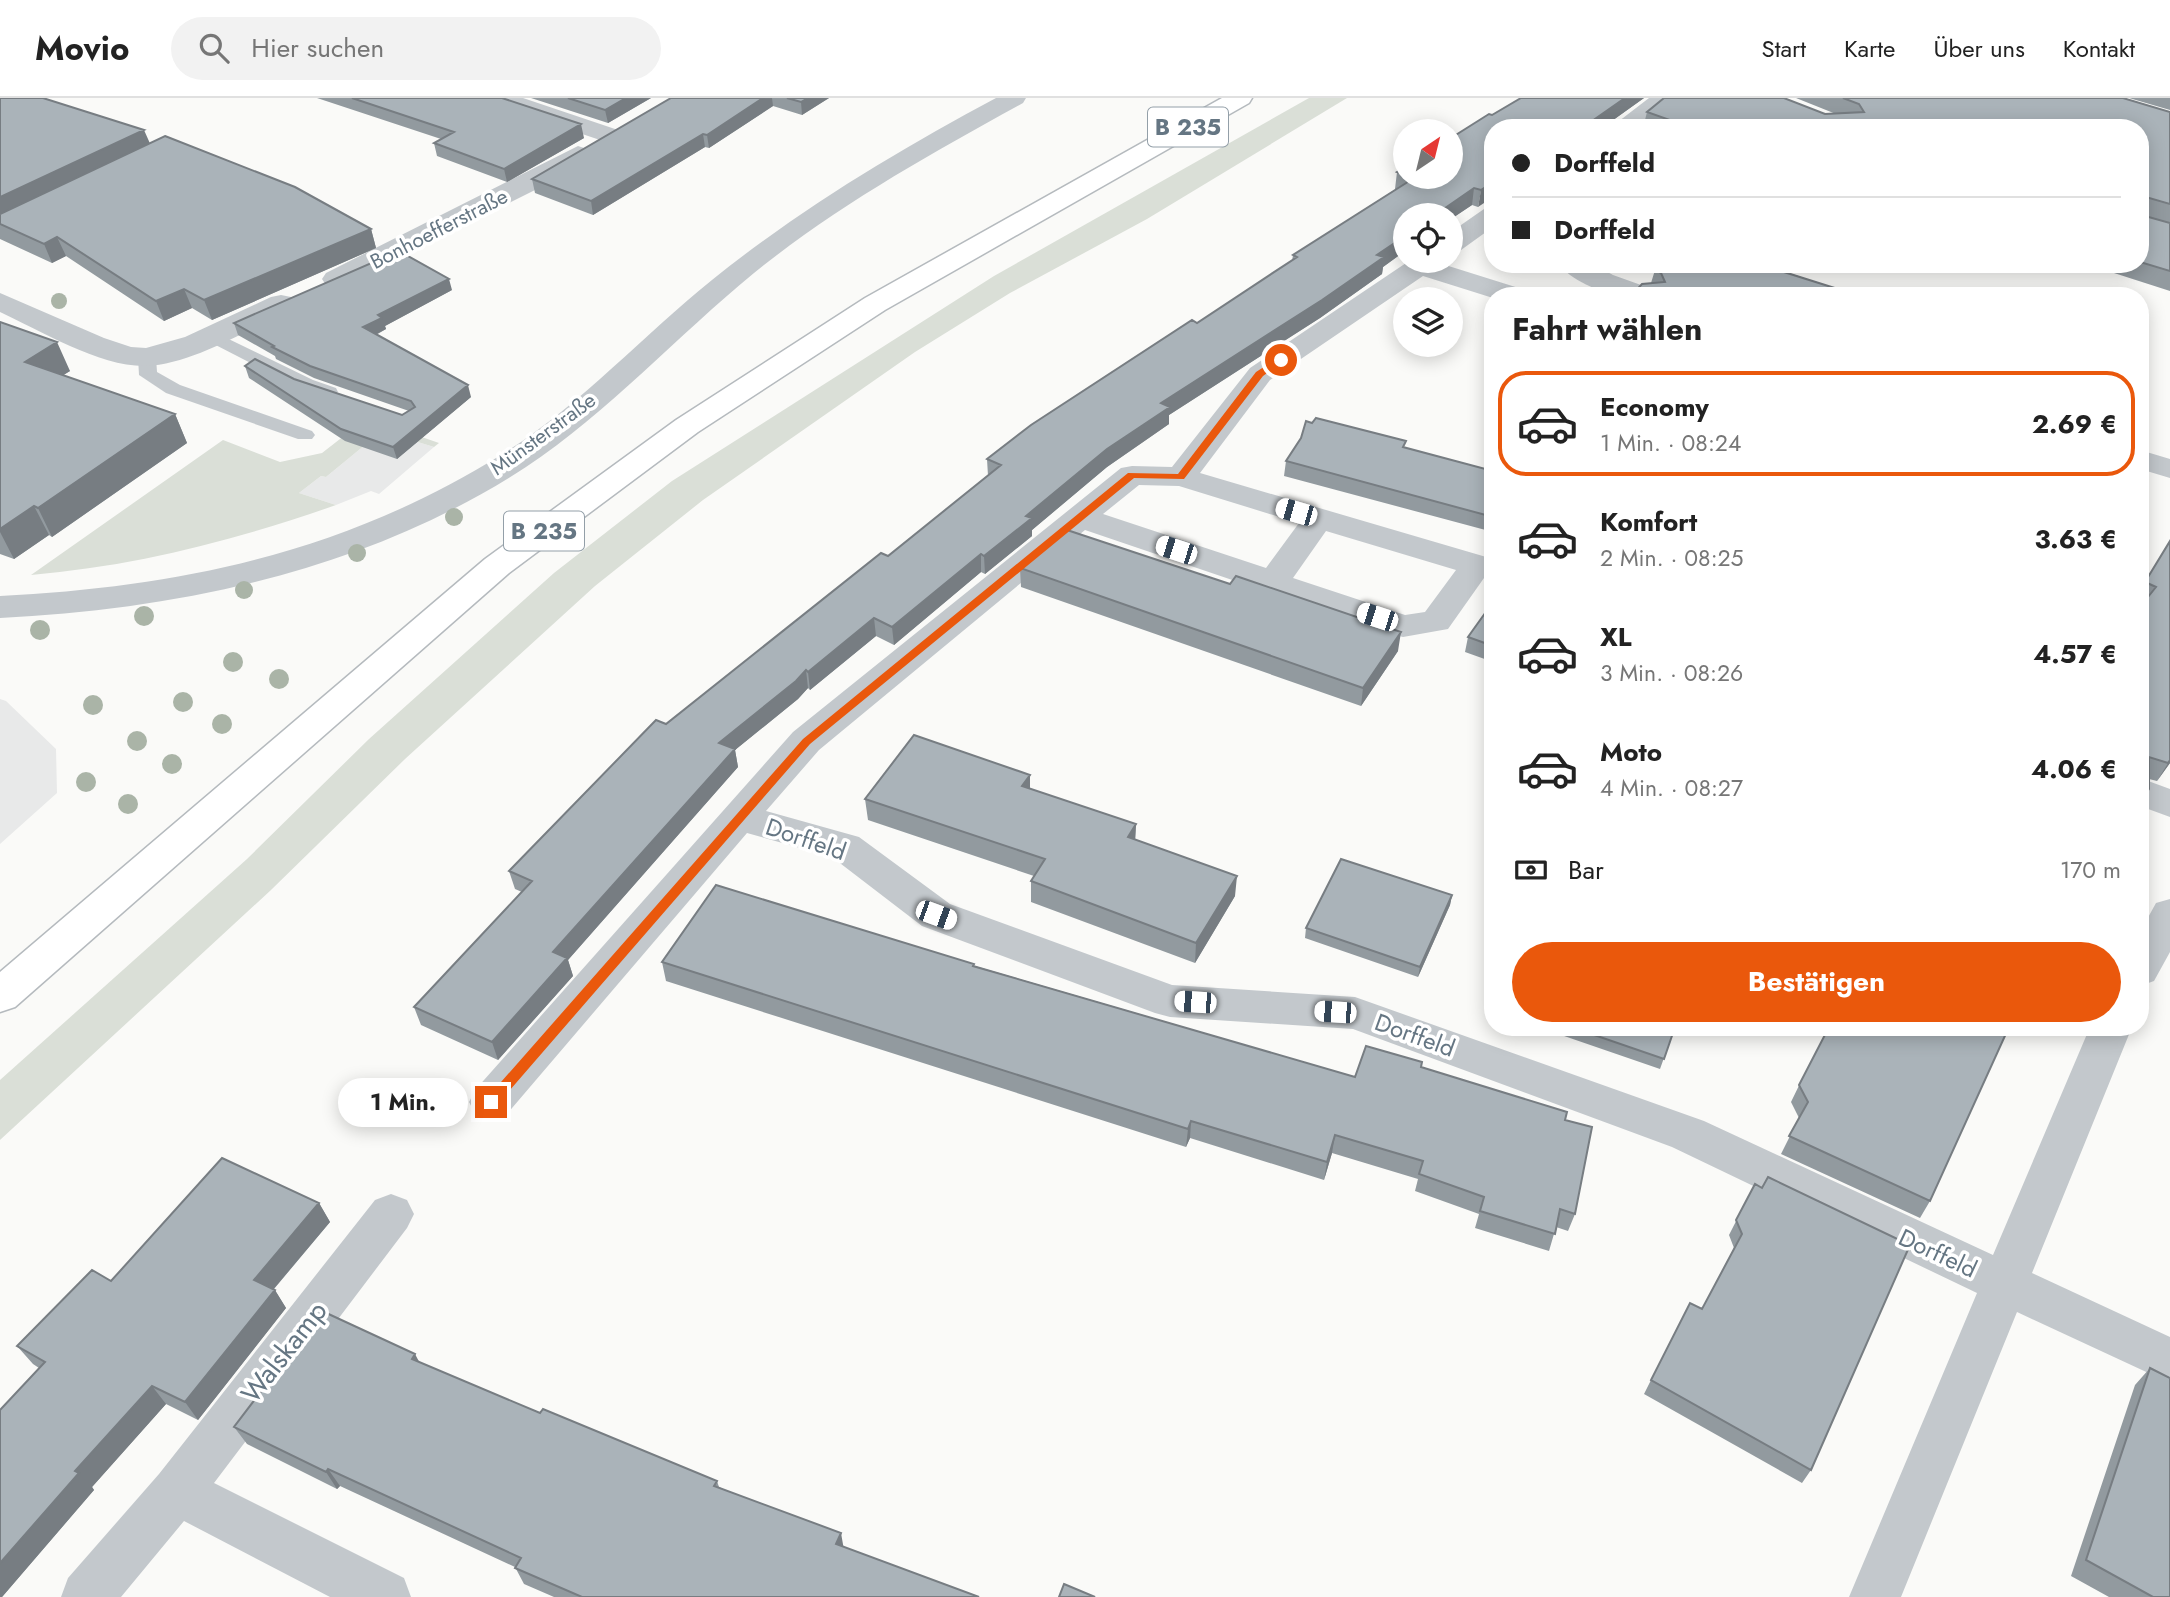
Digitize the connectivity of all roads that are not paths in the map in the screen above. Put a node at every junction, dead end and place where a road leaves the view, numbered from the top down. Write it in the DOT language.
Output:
graph roads {
  1 [pos="499,98"];
  2 [pos="1014,98"];
  3 [pos="1240,98"];
  4 [pos="1665,98"];
  5 [pos="1635,119"];
  6 [pos="1484,224"];
  7 [pos="1471,238"];
  8 [pos="1408,273"];
  9 [pos="1451,273"];
  10 [pos="1581,273"];
  11 [pos="1490,287"];
  12 [pos="1594,287"];
  13 [pos="0,301"];
  14 [pos="210,335"];
  15 [pos="147,357"];
  16 [pos="344,397"];
  17 [pos="305,435"];
  18 [pos="2149,463"];
  19 [pos="2170,469"];
  20 [pos="1181,477"];
  21 [pos="1079,517"];
  22 [pos="1319,518"];
  23 [pos="1484,568"];
  24 [pos="1484,569"];
  25 [pos="1273,582"];
  26 [pos="0,607"];
  27 [pos="2149,795"];
  28 [pos="2170,804"];
  29 [pos="738,817"];
  30 [pos="2170,914"];
  31 [pos="2149,953"];
  32 [pos="4,989"];
  33 [pos="2107,1036"];
  34 [pos="491,1102"];
  35 [pos="391,1214"];
  36 [pos="2003,1283"];
  37 [pos="2170,1361"];
  38 [pos="177,1491"];
  39 [pos="87,1597"];
  40 [pos="385,1597"];
  41 [pos="1875,1597"];
  1 -- 14 [label="street, Bonhoefferstraße"];
  2 -- 26 [label="street, Münsterstraße"];
  3 -- 32 [label="main road, B 235"];
  4 -- 5 [label="street"];
  6 -- 7 [label="street"];
  8 -- 20 [label="street"];
  9 -- 11 [label="street"];
  10 -- 12 [label="street"];
  13 -- 15 [label="street"];
  14 -- 15 [label="street, Bonhoefferstraße"];
  14 -- 16 [label="lane"];
  15 -- 17 [label="lane"];
  18 -- 19 [label="street"];
  20 -- 21 [label="street, Dorffeld"];
  20 -- 22 [label="street, Dorffeld"];
  21 -- 25 [label="street, Dorffeld"];
  21 -- 29 [label="street, Dorffeld"];
  22 -- 23 [label="street, Dorffeld"];
  22 -- 25 [label="street"];
  24 -- 25 [label="street, Dorffeld"];
  27 -- 28 [label="street"];
  29 -- 34 [label="street, Dorffeld"];
  29 -- 36 [label="street, Dorffeld"];
  30 -- 31 [label="street"];
  33 -- 36 [label="street, Dorffeld"];
  35 -- 38 [label="street, Walskamp"];
  36 -- 37 [label="street, Dorffeld"];
  36 -- 41 [label="street, Dorffeld"];
  38 -- 39 [label="street, Walskamp"];
  38 -- 40 [label="street"];
}
